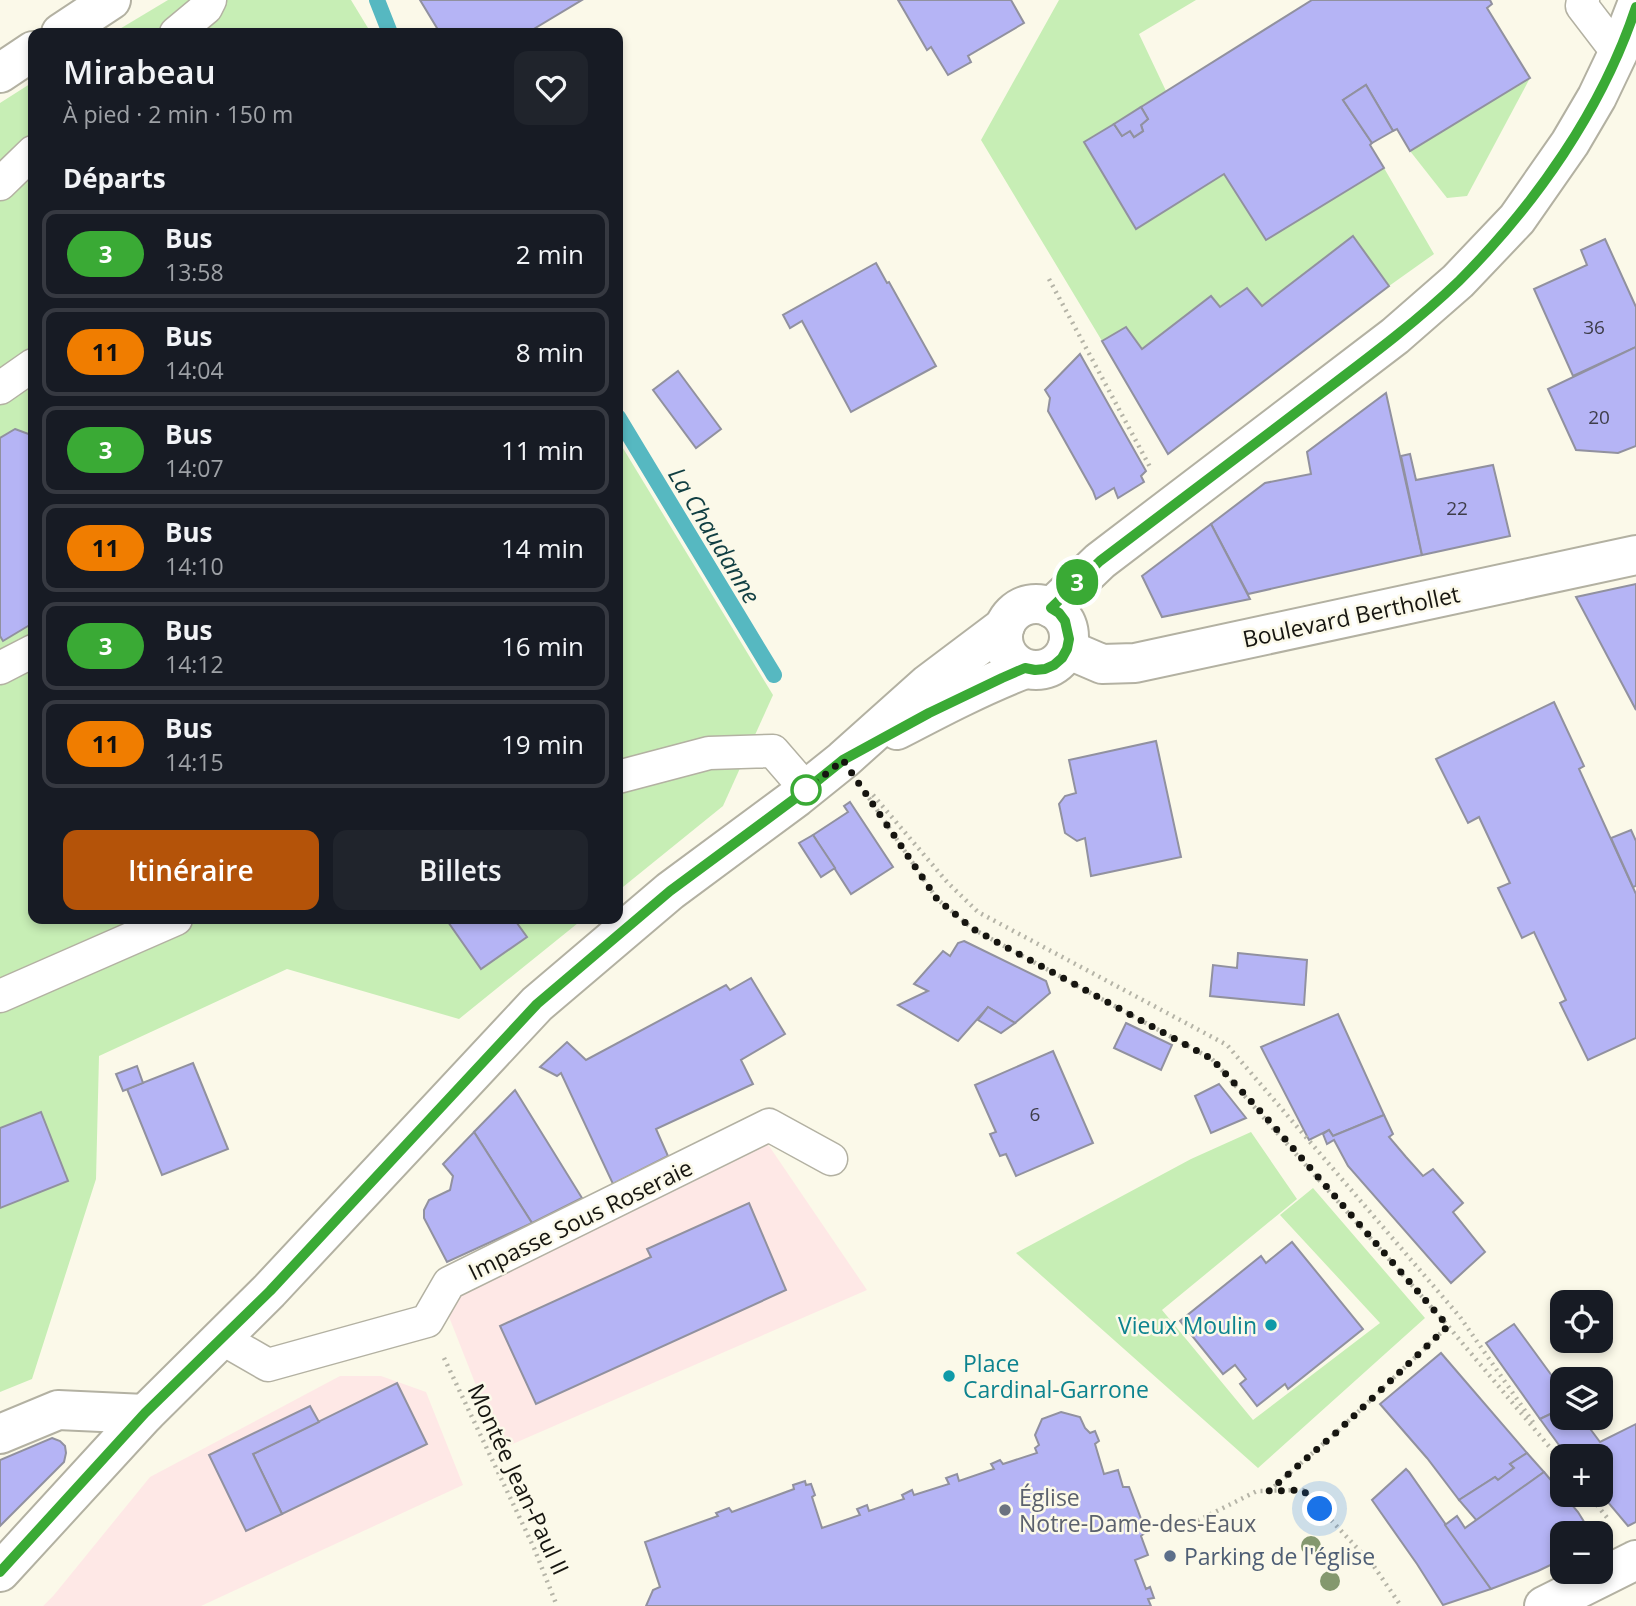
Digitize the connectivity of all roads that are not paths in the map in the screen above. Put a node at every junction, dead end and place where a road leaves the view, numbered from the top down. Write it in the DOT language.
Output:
graph roads {
  1 [pos="111,0"];
  2 [pos="210,0"];
  3 [pos="1583,0"];
  4 [pos="1636,7"];
  5 [pos="69,28"];
  6 [pos="182,28"];
  7 [pos="1618,53"];
  8 [pos="28,54"];
  9 [pos="0,73"];
  10 [pos="28,157"];
  11 [pos="0,184"];
  12 [pos="28,368"];
  13 [pos="0,388"];
  14 [pos="1636,555"];
  15 [pos="1051,608"];
  16 [pos="1005,626"];
  17 [pos="1067,649"];
  18 [pos="28,654"];
  19 [pos="0,668"];
  20 [pos="1025,668"];
  21 [pos="843,760"];
  22 [pos="623,775"];
  23 [pos="806,789"];
  24 [pos="165,924"];
  25 [pos="0,996"];
  26 [pos="831,1160"];
  27 [pos="221,1338"];
  28 [pos="145,1413"];
  29 [pos="0,1434"];
  30 [pos="1636,1560"];
  31 [pos="0,1572"];
  32 [pos="1544,1606"];
  1 -- 5 [label="main road"];
  2 -- 6 [label="lane"];
  3 -- 7 [label="lane"];
  4 -- 7 [label="main road"];
  7 -- 15 [label="main road"];
  8 -- 9 [label="main road"];
  10 -- 11 [label="lane"];
  12 -- 13 [label="lane"];
  14 -- 17 [label="main road, Boulevard Berthollet"];
  15 -- 16 [label="main road"];
  15 -- 17 [label="main road"];
  16 -- 20 [label="main road"];
  16 -- 21 [label="main road"];
  17 -- 20 [label="main road"];
  18 -- 19 [label="lane"];
  20 -- 21 [label="main road"];
  21 -- 23 [label="main road"];
  22 -- 23 [label="lane"];
  23 -- 27 [label="main road"];
  24 -- 25 [label="lane"];
  26 -- 27 [label="lane, Impasse Sous Roseraie"];
  27 -- 28 [label="main road"];
  28 -- 29 [label="main road"];
  28 -- 31 [label="main road"];
  30 -- 32 [label="main road"];
}
